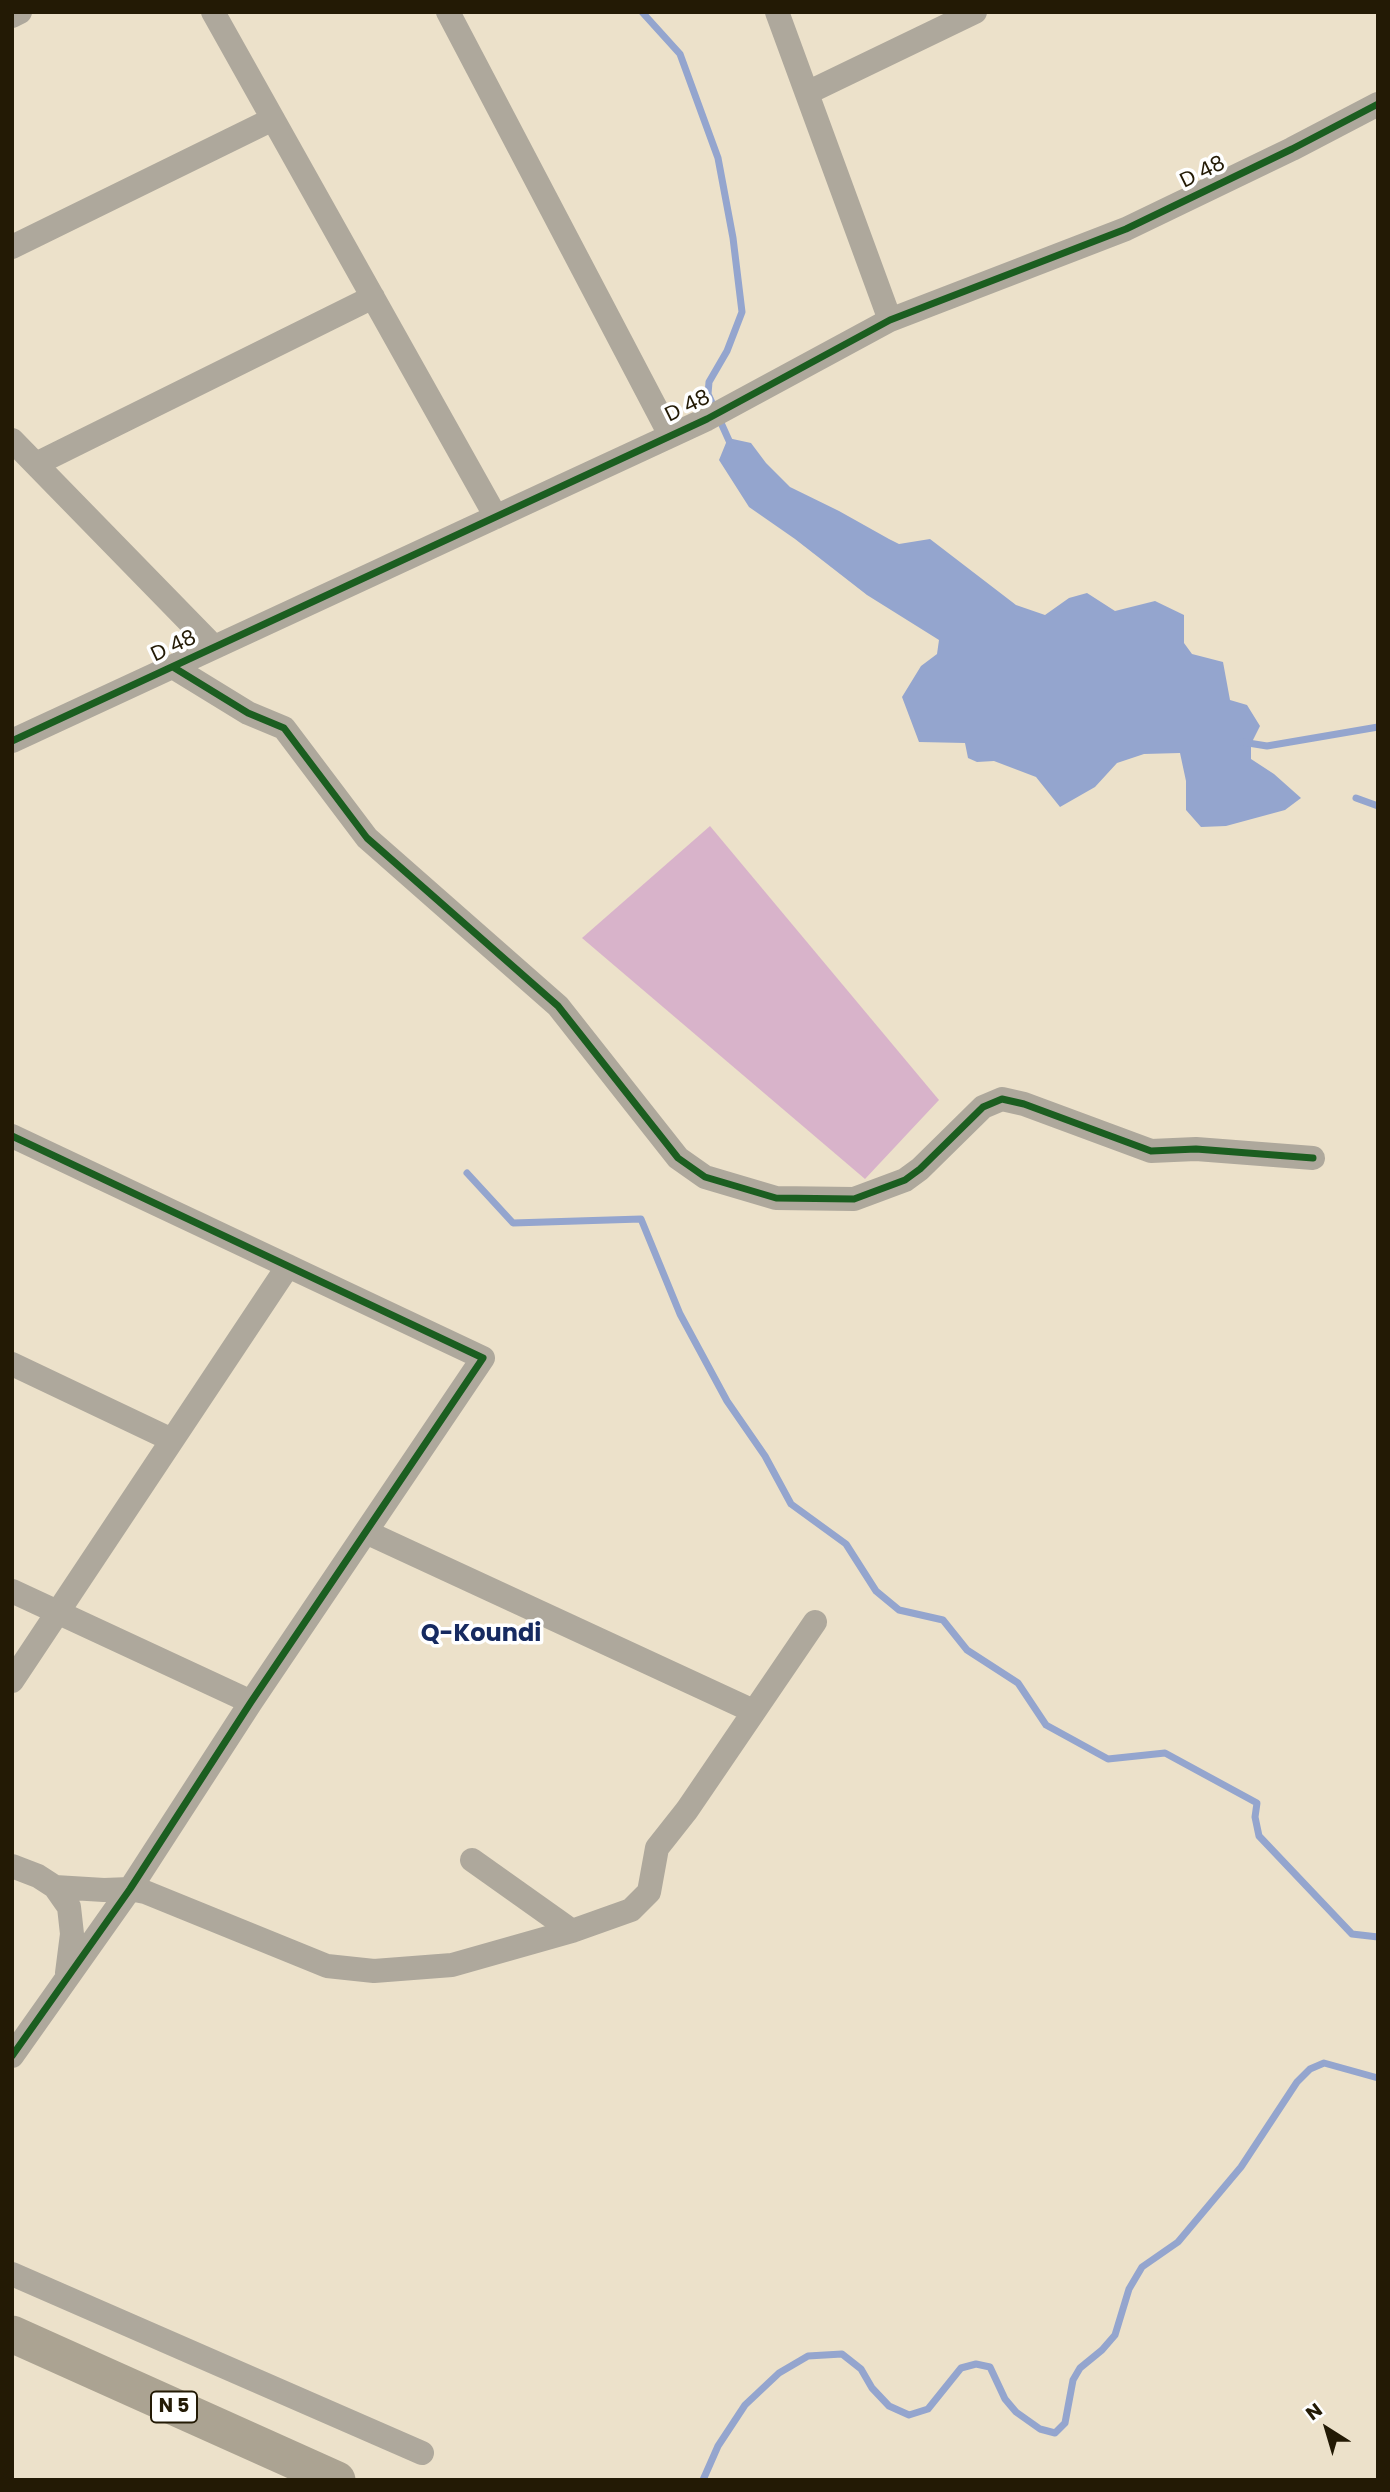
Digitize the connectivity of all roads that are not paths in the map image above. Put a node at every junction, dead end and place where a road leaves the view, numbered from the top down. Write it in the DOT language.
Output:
graph roads {
  1 [pos="20,12"];
  2 [pos="214,12"];
  3 [pos="448,12"];
  4 [pos="777,12"];
  5 [pos="975,12"];
  6 [pos="12,16"];
  7 [pos="807,93"];
  8 [pos="1377,107"];
  9 [pos="273,119"];
  10 [pos="12,247"];
  11 [pos="373,297"];
  12 [pos="890,320"];
  13 [pos="670,435"];
  14 [pos="12,440"];
  15 [pos="36,464"];
  16 [pos="496,517"];
  17 [pos="214,647"];
  18 [pos="173,667"];
  19 [pos="12,741"];
  20 [pos="12,1136"];
  21 [pos="1313,1158"];
  22 [pos="288,1266"];
  23 [pos="12,1364"];
  24 [pos="172,1440"];
  25 [pos="366,1532"];
  26 [pos="12,1591"];
  27 [pos="58,1612"];
  28 [pos="815,1622"];
  29 [pos="12,1681"];
  30 [pos="251,1702"];
  31 [pos="753,1711"];
  32 [pos="472,1860"];
  33 [pos="12,1866"];
  34 [pos="55,1886"];
  35 [pos="130,1889"];
  36 [pos="572,1931"];
  37 [pos="67,1976"];
  38 [pos="12,2056"];
  39 [pos="12,2274"];
  40 [pos="12,2334"];
  41 [pos="422,2454"];
  42 [pos="337,2480"];
  1 -- 6 [label="street"];
  2 -- 9 [label="street"];
  3 -- 13 [label="street"];
  4 -- 7 [label="street"];
  5 -- 7 [label="street"];
  7 -- 12 [label="street"];
  8 -- 12 [label="street, D 48"];
  9 -- 10 [label="street"];
  9 -- 11 [label="street"];
  11 -- 15 [label="street"];
  11 -- 16 [label="street"];
  12 -- 13 [label="street, D 48"];
  13 -- 16 [label="street, D 48"];
  14 -- 15 [label="street"];
  15 -- 17 [label="street"];
  16 -- 17 [label="street, D 48"];
  17 -- 18 [label="street, D 48"];
  18 -- 19 [label="street, D 48"];
  18 -- 21 [label="street"];
  20 -- 22 [label="street"];
  22 -- 24 [label="street"];
  22 -- 25 [label="street"];
  23 -- 24 [label="street"];
  24 -- 27 [label="street"];
  25 -- 30 [label="street"];
  25 -- 31 [label="street"];
  26 -- 27 [label="street"];
  27 -- 29 [label="street"];
  27 -- 30 [label="street"];
  28 -- 31 [label="street"];
  30 -- 35 [label="street"];
  31 -- 36 [label="street"];
  32 -- 36 [label="street"];
  33 -- 34 [label="street"];
  34 -- 35 [label="street"];
  34 -- 37 [label="street"];
  35 -- 36 [label="street"];
  35 -- 37 [label="street"];
  37 -- 38 [label="street"];
  39 -- 41 [label="street"];
  40 -- 42 [label="highway, N 5"];
}
